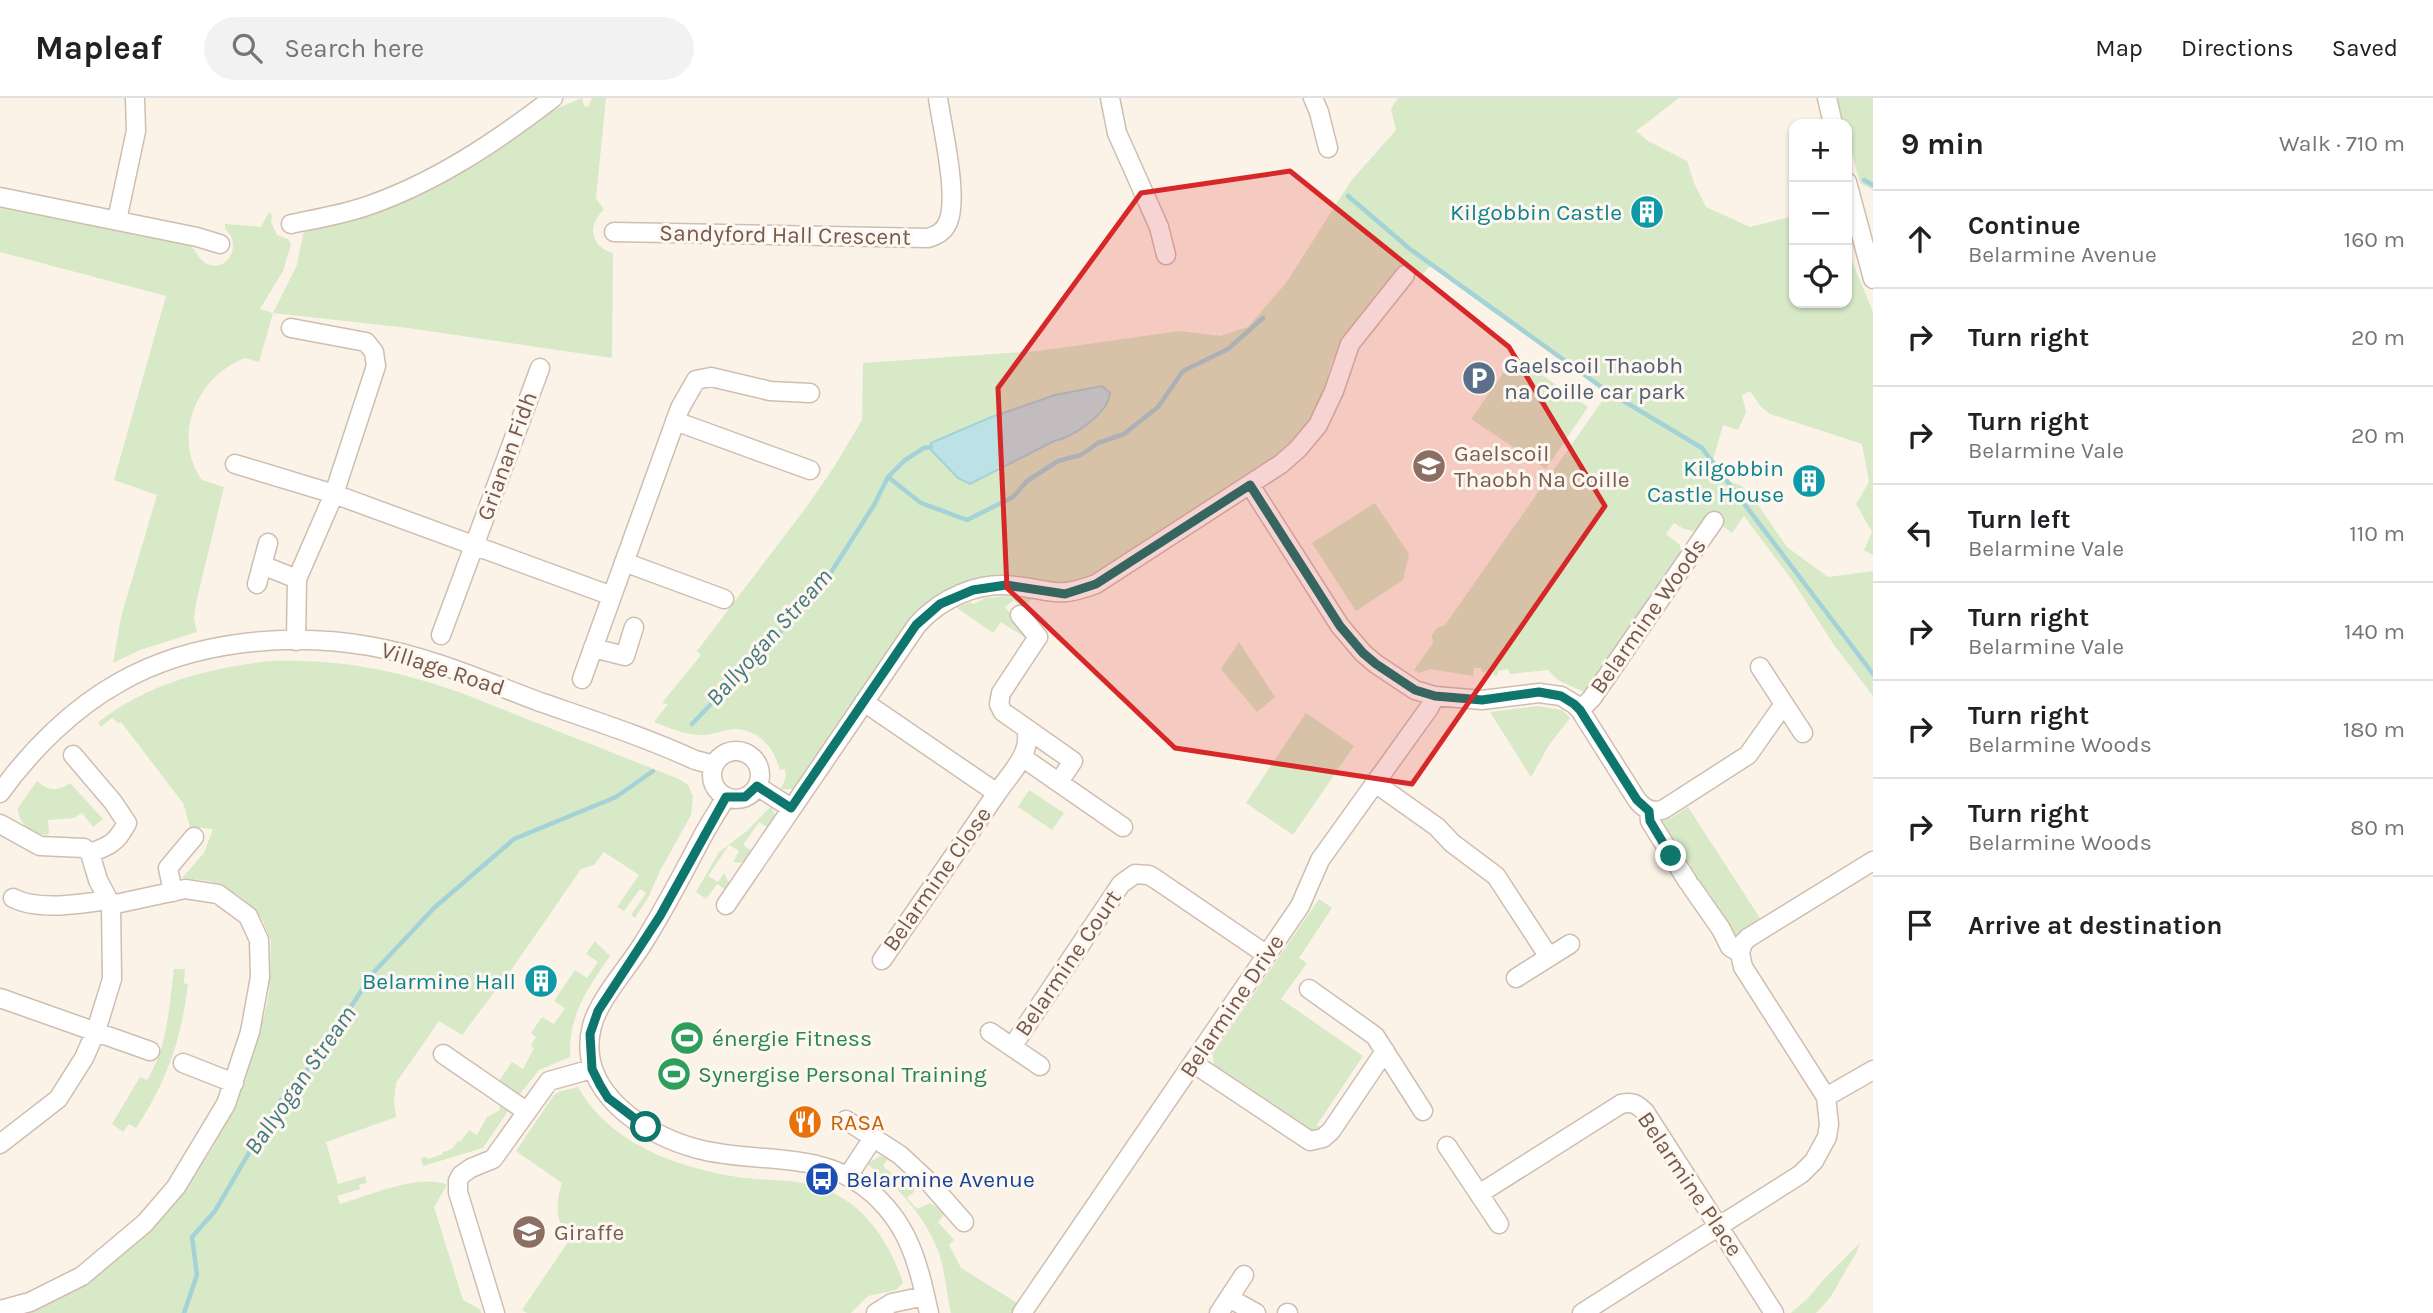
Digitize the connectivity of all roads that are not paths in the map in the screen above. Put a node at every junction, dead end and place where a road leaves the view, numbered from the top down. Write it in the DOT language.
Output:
graph roads {
  1 [pos="135,98"];
  2 [pos="554,98"];
  3 [pos="938,98"];
  4 [pos="1110,98"];
  5 [pos="1313,98"];
  6 [pos="1827,98"];
  7 [pos="1832,119"];
  8 [pos="1328,148"];
  9 [pos="0,197"];
  10 [pos="1852,201"];
  11 [pos="117,220"];
  12 [pos="291,224"];
  13 [pos="614,232"];
  14 [pos="220,244"];
  15 [pos="1166,255"];
  16 [pos="1405,275"];
  17 [pos="1873,279"];
  18 [pos="291,328"];
  19 [pos="540,368"];
  20 [pos="810,393"];
  21 [pos="675,421"];
  22 [pos="235,464"];
  23 [pos="810,470"];
  24 [pos="1250,485"];
  25 [pos="334,494"];
  26 [pos="1714,521"];
  27 [pos="268,543"];
  28 [pos="474,545"];
  29 [pos="624,562"];
  30 [pos="262,565"];
  31 [pos="298,579"];
  32 [pos="257,584"];
  33 [pos="612,596"];
  34 [pos="724,599"];
  35 [pos="1020,615"];
  36 [pos="634,627"];
  37 [pos="441,635"];
  38 [pos="296,641"];
  39 [pos="593,648"];
  40 [pos="1760,667"];
  41 [pos="582,680"];
  42 [pos="1435,696"];
  43 [pos="864,702"];
  44 [pos="1784,704"];
  45 [pos="1580,710"];
  46 [pos="1026,729"];
  47 [pos="1803,733"];
  48 [pos="73,755"];
  49 [pos="1022,757"];
  50 [pos="714,765"];
  51 [pos="1059,782"];
  52 [pos="1375,783"];
  53 [pos="757,786"];
  54 [pos="0,793"];
  55 [pos="997,793"];
  56 [pos="726,797"];
  57 [pos="791,808"];
  58 [pos="1649,811"];
  59 [pos="0,824"];
  60 [pos="1123,827"];
  61 [pos="194,837"];
  62 [pos="90,853"];
  63 [pos="1873,861"];
  64 [pos="173,892"];
  65 [pos="13,898"];
  66 [pos="110,902"];
  67 [pos="726,905"];
  68 [pos="1570,944"];
  69 [pos="1740,953"];
  70 [pos="1267,955"];
  71 [pos="1549,957"];
  72 [pos="881,960"];
  73 [pos="1516,978"];
  74 [pos="1309,989"];
  75 [pos="0,998"];
  76 [pos="96,1031"];
  77 [pos="990,1032"];
  78 [pos="1012,1047"];
  79 [pos="150,1051"];
  80 [pos="1385,1051"];
  81 [pos="443,1054"];
  82 [pos="183,1063"];
  83 [pos="1193,1063"];
  84 [pos="1040,1066"];
  85 [pos="592,1069"];
  86 [pos="1873,1070"];
  87 [pos="234,1083"];
  88 [pos="1826,1097"];
  89 [pos="526,1111"];
  90 [pos="1423,1111"];
  91 [pos="846,1120"];
  92 [pos="873,1138"];
  93 [pos="0,1144"];
  94 [pos="1447,1146"];
  95 [pos="848,1176"];
  96 [pos="1479,1194"];
  97 [pos="964,1222"];
  98 [pos="1499,1224"];
  99 [pos="1718,1226"];
  100 [pos="1244,1275"];
  101 [pos="927,1305"];
  102 [pos="1224,1305"];
  103 [pos="0,1310"];
  104 [pos="495,1313"];
  105 [pos="876,1313"];
  106 [pos="1022,1313"];
  107 [pos="1256,1313"];
  108 [pos="1582,1313"];
  109 [pos="1774,1313"];
  1 -- 11 [label="street"];
  2 -- 12 [label="street"];
  3 -- 13 [label="street, Sandyford Hall Crescent"];
  4 -- 15 [label="street"];
  5 -- 8 [label="street"];
  6 -- 7 [label="street"];
  9 -- 11 [label="street"];
  10 -- 17 [label="street"];
  11 -- 14 [label="street"];
  16 -- 24 [label="street"];
  18 -- 25 [label="street"];
  19 -- 28 [label="street, Grianan Fidh"];
  20 -- 21 [label="street"];
  21 -- 23 [label="street"];
  21 -- 29 [label="street"];
  22 -- 25 [label="street, Grianan Fidh"];
  24 -- 42 [label="street, Belarmine Woods"];
  24 -- 43 [label="street"];
  25 -- 28 [label="street, Grianan Fidh"];
  25 -- 31 [label="street"];
  26 -- 45 [label="street, Belarmine Woods"];
  27 -- 30 [label="street"];
  28 -- 33 [label="street, Grianan Fidh"];
  28 -- 37 [label="street, Grianan Fidh"];
  29 -- 33 [label="street"];
  29 -- 34 [label="street"];
  30 -- 31 [label="street"];
  30 -- 32 [label="street"];
  31 -- 38 [label="street"];
  33 -- 39 [label="street"];
  35 -- 46 [label="street"];
  36 -- 39 [label="street"];
  38 -- 50 [label="street, Village Road"];
  38 -- 54 [label="street, Village Road"];
  39 -- 41 [label="street"];
  40 -- 44 [label="street"];
  42 -- 45 [label="street, Belarmine Woods"];
  42 -- 52 [label="street, Belarmine Drive"];
  43 -- 55 [label="street, Belarmine Close"];
  43 -- 57 [label="street"];
  44 -- 47 [label="street"];
  44 -- 58 [label="street"];
  45 -- 58 [label="street, Belarmine Woods"];
  46 -- 49 [label="street"];
  46 -- 51 [label="street"];
  48 -- 62 [label="street"];
  49 -- 51 [label="street"];
  49 -- 55 [label="street"];
  50 -- 53 [label="street"];
  50 -- 56 [label="street"];
  51 -- 60 [label="street"];
  52 -- 70 [label="street, Belarmine Drive"];
  52 -- 71 [label="street"];
  53 -- 56 [label="street"];
  53 -- 57 [label="street"];
  55 -- 72 [label="street, Belarmine Close"];
  56 -- 85 [label="street"];
  57 -- 67 [label="street"];
  58 -- 69 [label="street, Belarmine Woods"];
  59 -- 62 [label="street"];
  61 -- 64 [label="street"];
  62 -- 66 [label="street"];
  63 -- 69 [label="street"];
  64 -- 66 [label="street"];
  64 -- 87 [label="street"];
  65 -- 66 [label="street"];
  66 -- 76 [label="street"];
  68 -- 71 [label="street"];
  69 -- 88 [label="street, Belarmine Woods"];
  70 -- 78 [label="street, Belarmine Court"];
  70 -- 83 [label="street, Belarmine Drive"];
  71 -- 73 [label="street"];
  74 -- 80 [label="street"];
  75 -- 76 [label="street"];
  76 -- 79 [label="street"];
  76 -- 93 [label="street"];
  77 -- 78 [label="street, Belarmine Court"];
  78 -- 84 [label="street, Belarmine Court"];
  80 -- 83 [label="street"];
  80 -- 90 [label="street"];
  81 -- 89 [label="street"];
  82 -- 87 [label="street"];
  83 -- 106 [label="street, Belarmine Drive"];
  85 -- 89 [label="street"];
  85 -- 95 [label="street"];
  86 -- 88 [label="street"];
  87 -- 103 [label="street"];
  88 -- 99 [label="street"];
  89 -- 104 [label="street"];
  91 -- 92 [label="street"];
  92 -- 95 [label="street"];
  92 -- 97 [label="street"];
  94 -- 96 [label="street"];
  95 -- 101 [label="street"];
  96 -- 98 [label="street"];
  96 -- 99 [label="street, Belarmine Place"];
  99 -- 108 [label="street"];
  99 -- 109 [label="street, Belarmine Place"];
  100 -- 102 [label="street"];
  101 -- 105 [label="street"];
  102 -- 107 [label="street"];
}
